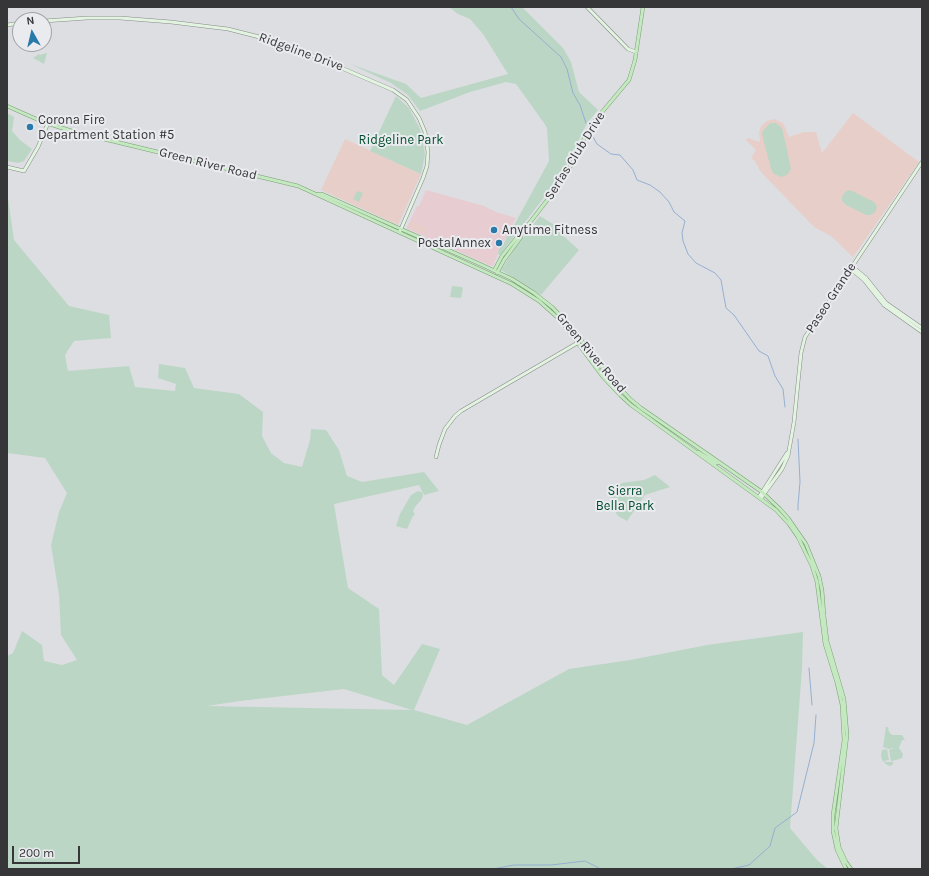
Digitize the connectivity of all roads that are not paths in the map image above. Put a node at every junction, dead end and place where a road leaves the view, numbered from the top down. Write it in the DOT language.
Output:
graph roads {
  1 [pos="587,7"];
  2 [pos="643,7"];
  3 [pos="52,20"];
  4 [pos="636,52"];
  5 [pos="7,106"];
  6 [pos="48,124"];
  7 [pos="922,162"];
  8 [pos="7,167"];
  9 [pos="318,194"];
  10 [pos="334,200"];
  11 [pos="327,201"];
  12 [pos="366,214"];
  13 [pos="362,216"];
  14 [pos="400,231"];
  15 [pos="851,267"];
  16 [pos="496,271"];
  17 [pos="494,275"];
  18 [pos="902,316"];
  19 [pos="922,328"];
  20 [pos="922,332"];
  21 [pos="580,341"];
  22 [pos="692,449"];
  23 [pos="436,457"];
  24 [pos="719,462"];
  25 [pos="763,494"];
  26 [pos="760,497"];
  27 [pos="846,869"];
  28 [pos="851,869"];
  1 -- 4 [label="street"];
  2 -- 4 [label="main road, Serfas Club Drive"];
  3 -- 14 [label="street, Ridgeline Drive"];
  4 -- 16 [label="main road, Serfas Club Drive"];
  5 -- 6 [label="main road, Green River Road"];
  6 -- 8 [label="street"];
  6 -- 9 [label="main road, Green River Road"];
  7 -- 15 [label="street, Paseo Grande"];
  9 -- 10 [label="main road, Green River Road"];
  9 -- 11 [label="main road, Green River Road"];
  10 -- 11 [label="main road"];
  10 -- 12 [label="main road, Green River Road"];
  11 -- 13 [label="main road, Green River Road"];
  12 -- 13 [label="main road"];
  12 -- 14 [label="main road, Green River Road"];
  13 -- 14 [label="main road, Green River Road"];
  14 -- 16 [label="main road, Green River Road"];
  14 -- 17 [label="main road, Green River Road"];
  15 -- 18 [label="street"];
  15 -- 25 [label="street, Paseo Grande"];
  16 -- 17 [label="main road, Serfas Club Drive"];
  16 -- 21 [label="main road, Green River Road"];
  17 -- 21 [label="main road, Green River Road"];
  18 -- 19 [label="street"];
  18 -- 20 [label="street"];
  21 -- 22 [label="main road, Green River Road"];
  21 -- 23 [label="street"];
  21 -- 24 [label="main road, Green River Road"];
  22 -- 24 [label="main road"];
  22 -- 26 [label="main road, Green River Road"];
  24 -- 25 [label="main road, Green River Road"];
  25 -- 26 [label="street, Paseo Grande"];
  25 -- 28 [label="main road, Green River Road"];
  26 -- 27 [label="main road, Green River Road"];
}
